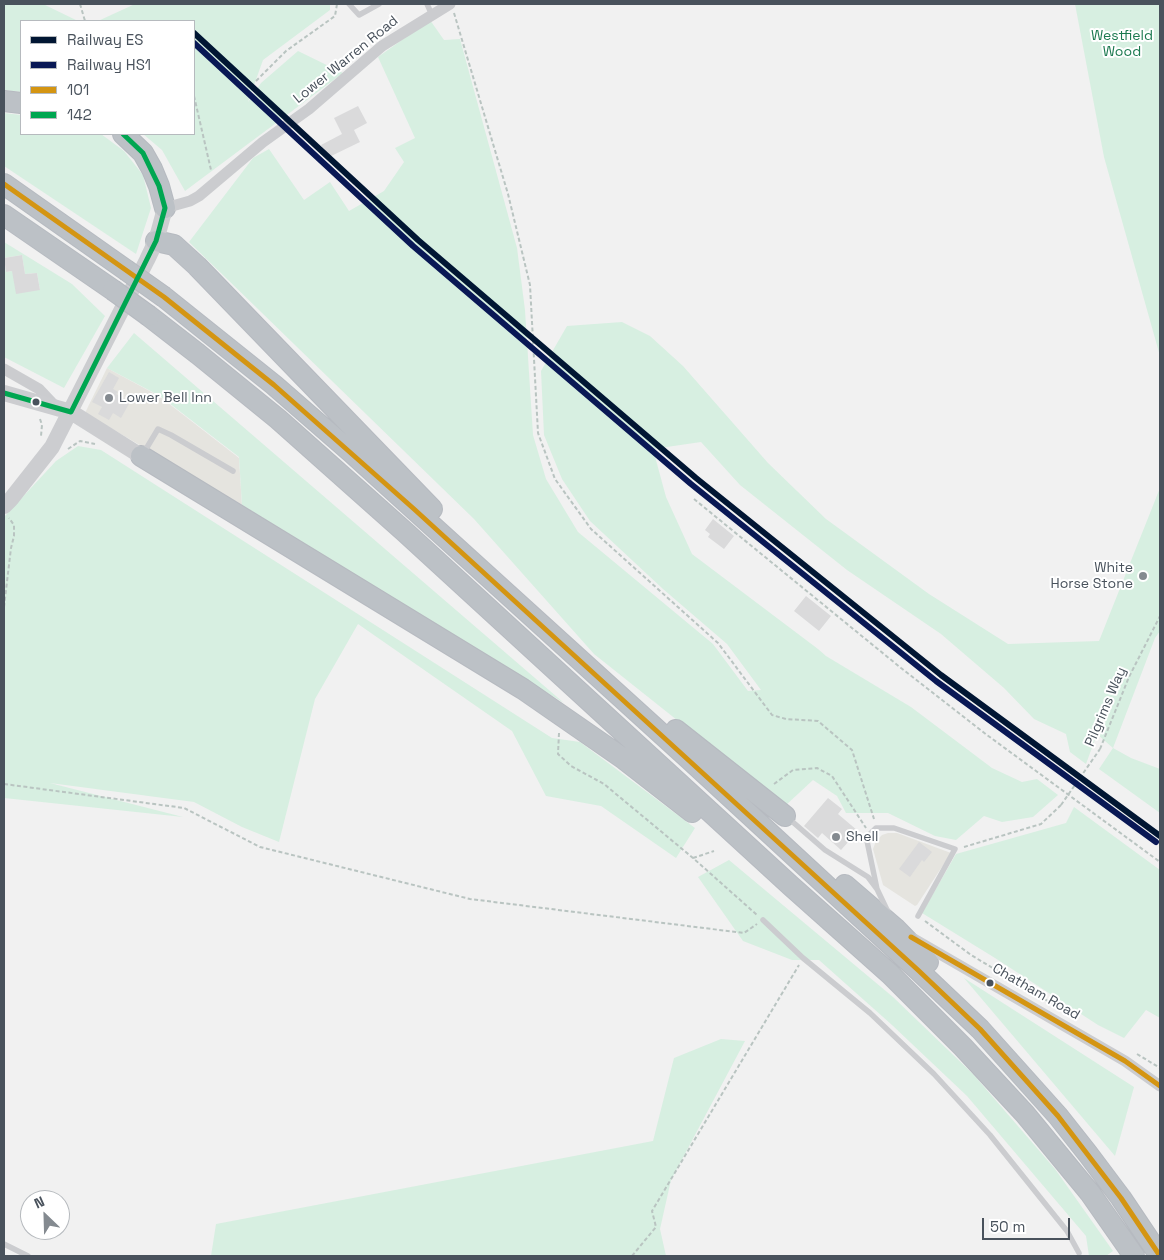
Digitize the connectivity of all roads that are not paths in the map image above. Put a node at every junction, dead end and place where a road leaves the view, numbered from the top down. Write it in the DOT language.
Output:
graph roads {
  1 [pos="349,4"];
  2 [pos="379,4"];
  3 [pos="427,4"];
  4 [pos="452,8"];
  5 [pos="432,15"];
  6 [pos="4,101"];
  7 [pos="20,103"];
  8 [pos="124,135"];
  9 [pos="4,184"];
  10 [pos="165,208"];
  11 [pos="4,215"];
  12 [pos="156,241"];
  13 [pos="4,369"];
  14 [pos="4,393"];
  15 [pos="55,406"];
  16 [pos="71,412"];
  17 [pos="141,456"];
  18 [pos="233,471"];
  19 [pos="6,512"];
  20 [pos="470,560"];
  21 [pos="542,626"];
  22 [pos="688,758"];
  23 [pos="786,816"];
  24 [pos="790,886"];
  25 [pos="877,889"];
  26 [pos="918,916"];
  27 [pos="763,920"];
  28 [pos="895,928"];
  29 [pos="1160,1086"];
  30 [pos="1033,1087"];
  31 [pos="4,1244"];
  32 [pos="1080,1253"];
  33 [pos="28,1256"];
  34 [pos="1134,1256"];
  35 [pos="1160,1256"];
  1 -- 2 [label="lane"];
  3 -- 5 [label="lane"];
  4 -- 5 [label="street, Lower Warren Road"];
  5 -- 10 [label="street, Lower Warren Road"];
  6 -- 7 [label="highway"];
  8 -- 10 [label="highway"];
  9 -- 20 [label="highway, bridge"];
  10 -- 12 [label="street"];
  11 -- 24 [label="highway, bridge"];
  12 -- 16 [label="street"];
  12 -- 20 [label="highway"];
  13 -- 15 [label="street"];
  14 -- 15 [label="street"];
  15 -- 16 [label="street"];
  16 -- 17 [label="street"];
  16 -- 19 [label="street"];
  17 -- 18 [label="lane"];
  17 -- 24 [label="highway"];
  20 -- 21 [label="highway"];
  21 -- 22 [label="highway"];
  21 -- 23 [label="highway"];
  22 -- 28 [label="highway"];
  22 -- 30 [label="highway"];
  23 -- 25 [label="lane"];
  24 -- 34 [label="highway"];
  25 -- 26 [label="lane"];
  25 -- 28 [label="lane"];
  27 -- 32 [label="lane"];
  28 -- 29 [label="street, Chatham Road"];
  28 -- 30 [label="highway"];
  30 -- 35 [label="highway"];
  31 -- 33 [label="lane"];
}
